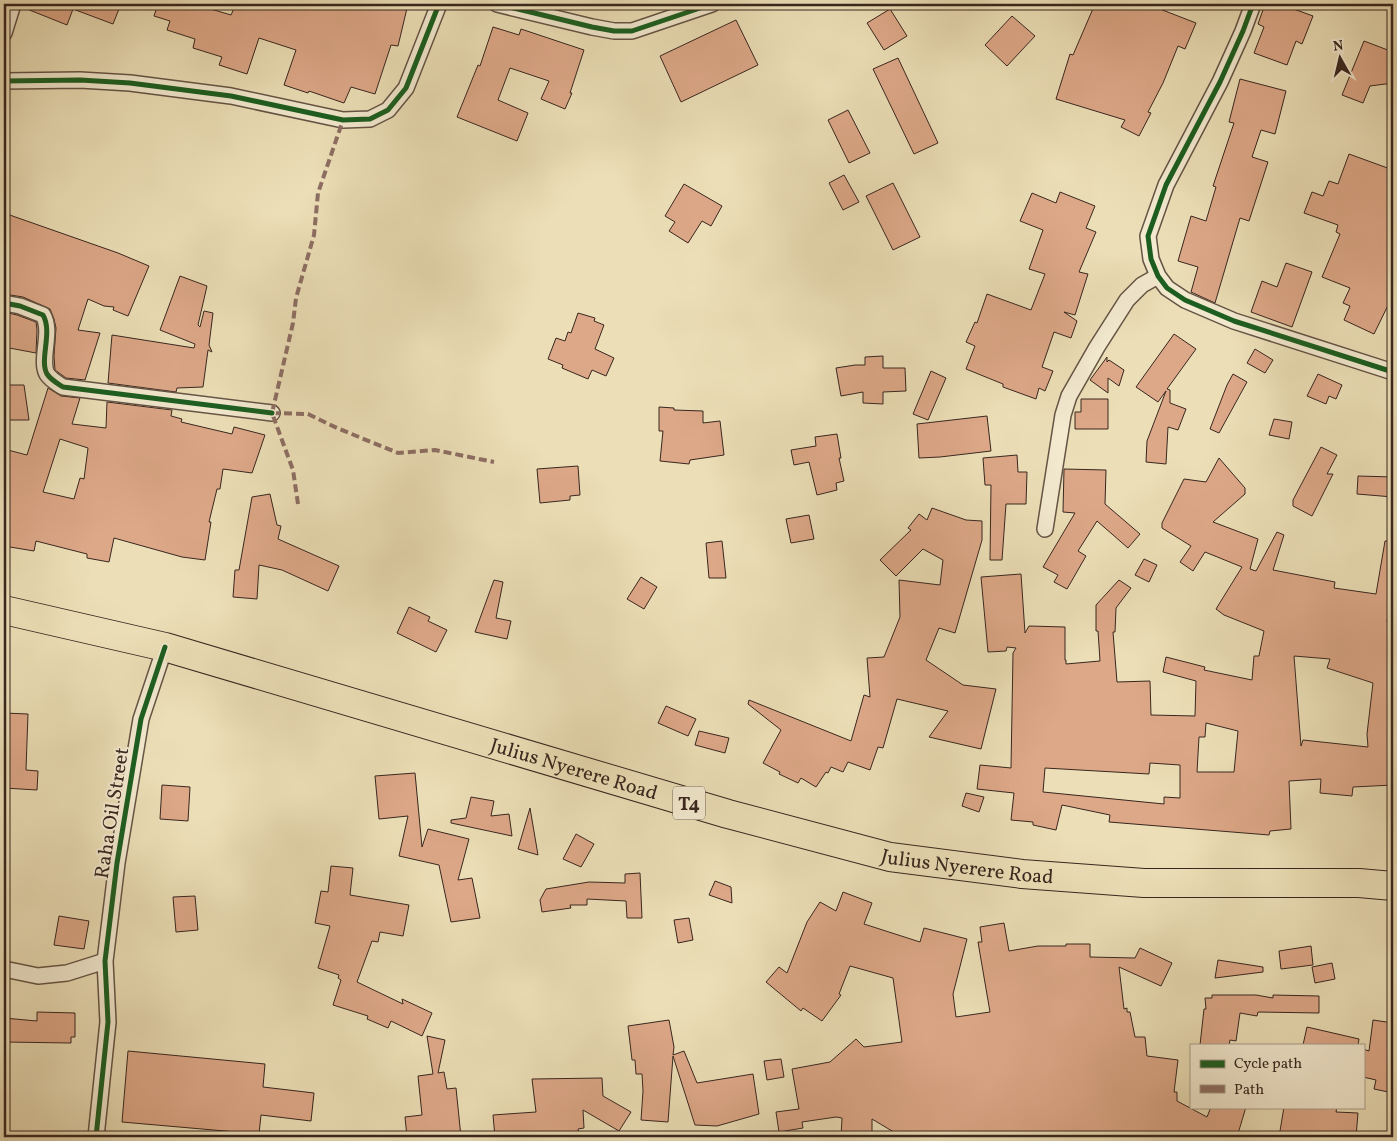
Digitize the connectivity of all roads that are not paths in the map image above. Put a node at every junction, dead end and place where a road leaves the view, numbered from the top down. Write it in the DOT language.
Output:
graph roads {
  1 [pos="13,4"];
  2 [pos="439,4"];
  3 [pos="497,4"];
  4 [pos="712,4"];
  5 [pos="1253,4"];
  6 [pos="4,33"];
  7 [pos="4,81"];
  8 [pos="1158,276"];
  9 [pos="4,304"];
  10 [pos="1393,372"];
  11 [pos="272,413"];
  12 [pos="1045,529"];
  13 [pos="4,610"];
  14 [pos="165,647"];
  15 [pos="1393,886"];
  16 [pos="105,961"];
  17 [pos="4,969"];
  18 [pos="96,1137"];
  1 -- 6 [label="street"];
  2 -- 7 [label="street"];
  3 -- 4 [label="street"];
  5 -- 8 [label="street"];
  8 -- 10 [label="street"];
  8 -- 12 [label="street"];
  9 -- 11 [label="street"];
  13 -- 14 [label="highway, Julius Nyerere Road / T4"];
  14 -- 15 [label="highway, Julius Nyerere Road / T4"];
  14 -- 16 [label="street, Raha Oil Street"];
  16 -- 17 [label="street"];
  16 -- 18 [label="street, Raha Oil Street"];
}
